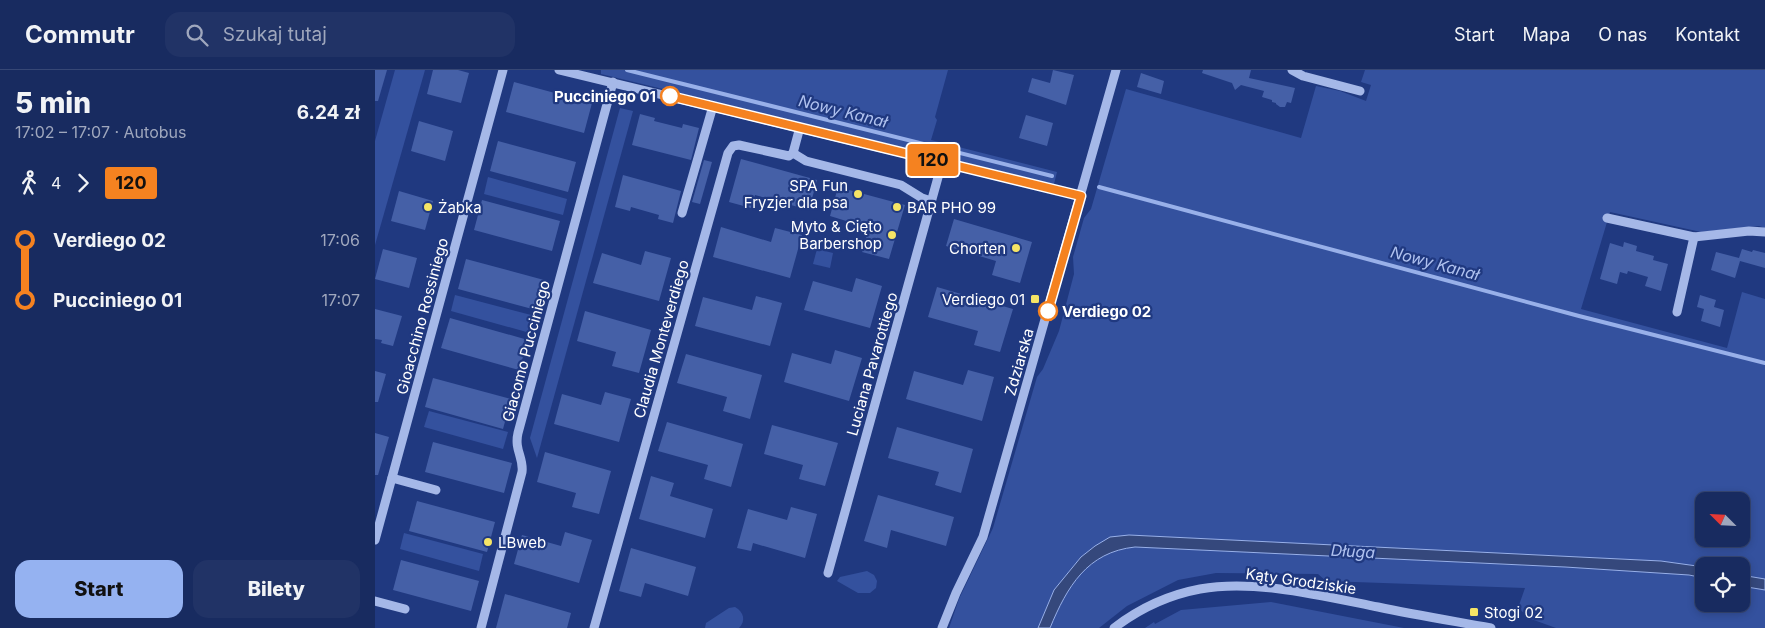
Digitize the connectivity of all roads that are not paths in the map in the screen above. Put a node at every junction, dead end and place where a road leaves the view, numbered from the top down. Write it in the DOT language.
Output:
graph roads {
  1 [pos="503,70"];
  2 [pos="559,70"];
  3 [pos="1116,70"];
  4 [pos="1292,70"];
  5 [pos="613,82"];
  6 [pos="1360,91"];
  7 [pos="713,106"];
  8 [pos="800,127"];
  9 [pos="793,152"];
  10 [pos="942,162"];
  11 [pos="1081,196"];
  12 [pos="931,201"];
  13 [pos="682,213"];
  14 [pos="1607,218"];
  15 [pos="1765,232"];
  16 [pos="1694,237"];
  17 [pos="1677,312"];
  18 [pos="392,478"];
  19 [pos="436,490"];
  20 [pos="375,540"];
  21 [pos="828,573"];
  22 [pos="375,601"];
  23 [pos="405,609"];
  24 [pos="481,628"];
  25 [pos="595,628"];
  26 [pos="942,628"];
  27 [pos="1114,628"];
  28 [pos="1491,628"];
  1 -- 18 [label="street, Gioacchino Rossiniego"];
  2 -- 5 [label="street"];
  3 -- 11 [label="street, Zdziarska"];
  4 -- 6 [label="street"];
  5 -- 7 [label="street"];
  5 -- 24 [label="street, Giacomo Pucciniego"];
  7 -- 8 [label="street"];
  7 -- 13 [label="street"];
  8 -- 9 [label="street"];
  8 -- 10 [label="street"];
  9 -- 12 [label="street"];
  9 -- 25 [label="street, Claudia Monteverdiego"];
  10 -- 11 [label="street"];
  10 -- 12 [label="street, Luciana Pavarottiego"];
  11 -- 26 [label="street, Zdziarska"];
  12 -- 21 [label="street, Luciana Pavarottiego"];
  14 -- 16 [label="street"];
  15 -- 16 [label="street"];
  16 -- 17 [label="street"];
  18 -- 19 [label="street"];
  18 -- 20 [label="street, Gioacchino Rossiniego"];
  22 -- 23 [label="street"];
  27 -- 28 [label="street, Kąty Grodziskie"];
}
